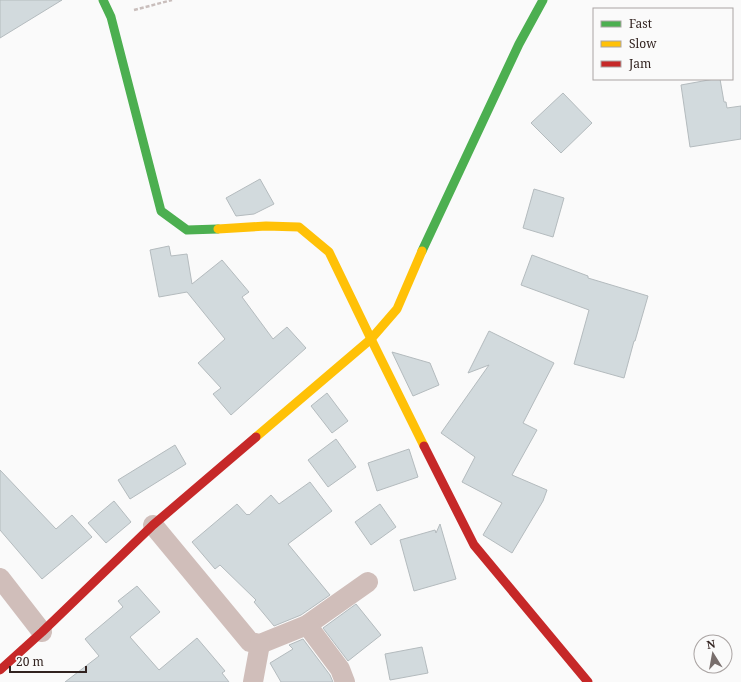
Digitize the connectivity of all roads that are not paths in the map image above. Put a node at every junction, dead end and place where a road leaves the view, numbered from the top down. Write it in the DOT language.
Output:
graph roads {
  1 [pos="103,0"];
  2 [pos="543,0"];
  3 [pos="371,339"];
  4 [pos="153,526"];
  5 [pos="0,578"];
  6 [pos="368,582"];
  7 [pos="307,625"];
  8 [pos="42,632"];
  9 [pos="260,644"];
  10 [pos="0,670"];
  11 [pos="0,679"];
  12 [pos="2,682"];
  13 [pos="253,682"];
  14 [pos="345,682"];
  15 [pos="588,682"];
  1 -- 3 [label="street"];
  2 -- 3 [label="street"];
  3 -- 4 [label="street"];
  3 -- 15 [label="street"];
  4 -- 8 [label="street"];
  4 -- 9 [label="street"];
  5 -- 8 [label="street"];
  6 -- 7 [label="street"];
  7 -- 9 [label="street"];
  7 -- 14 [label="street"];
  8 -- 10 [label="street"];
  9 -- 13 [label="street"];
  11 -- 12 [label="street"];
}
